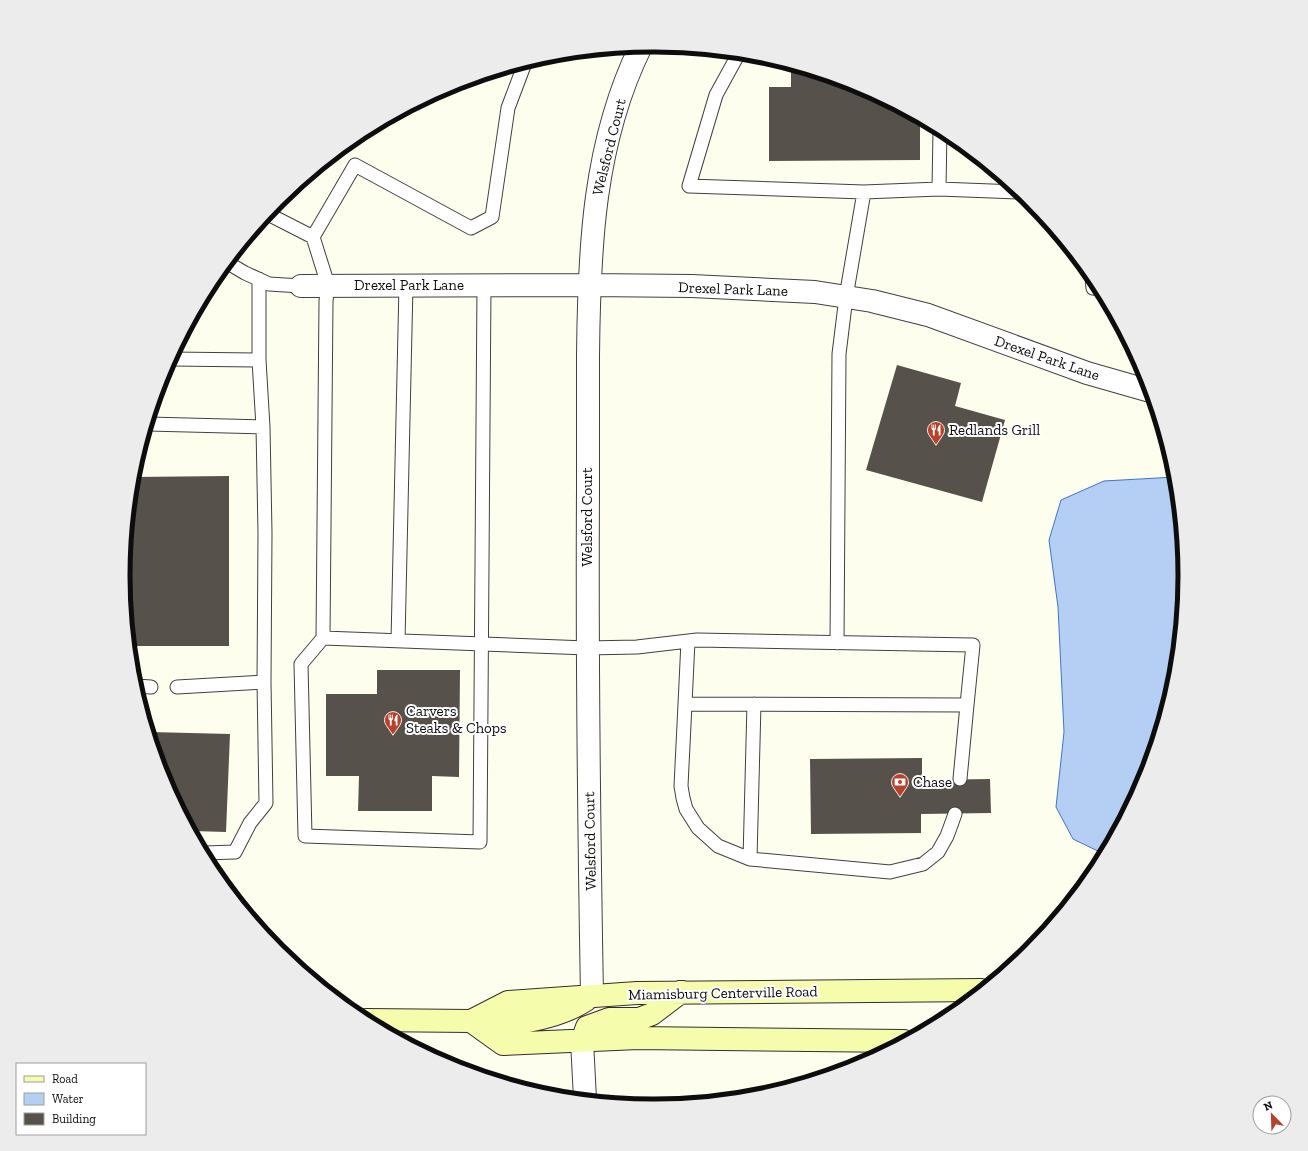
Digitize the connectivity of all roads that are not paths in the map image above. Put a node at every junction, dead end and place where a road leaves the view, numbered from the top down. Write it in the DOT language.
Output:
graph roads {
  1 [pos="638,52"];
  2 [pos="736,58"];
  3 [pos="519,70"];
  4 [pos="940,137"];
  5 [pos="939,188"];
  6 [pos="864,192"];
  7 [pos="1009,192"];
  8 [pos="273,217"];
  9 [pos="313,237"];
  10 [pos="233,266"];
  11 [pos="259,279"];
  12 [pos="406,284"];
  13 [pos="484,284"];
  14 [pos="328,285"];
  15 [pos="588,285"];
  16 [pos="301,286"];
  17 [pos="846,297"];
  18 [pos="177,359"];
  19 [pos="259,360"];
  20 [pos="1143,389"];
  21 [pos="153,424"];
  22 [pos="263,427"];
  23 [pos="323,638"];
  24 [pos="398,641"];
  25 [pos="688,641"];
  26 [pos="837,643"];
  27 [pos="481,644"];
  28 [pos="587,648"];
  29 [pos="264,682"];
  30 [pos="143,686"];
  31 [pos="151,687"];
  32 [pos="177,687"];
  33 [pos="685,704"];
  34 [pos="754,704"];
  35 [pos="967,705"];
  36 [pos="960,779"];
  37 [pos="955,814"];
  38 [pos="211,853"];
  39 [pos="750,859"];
  40 [pos="974,990"];
  41 [pos="681,992"];
  42 [pos="592,996"];
  43 [pos="378,1021"];
  44 [pos="477,1025"];
  45 [pos="895,1040"];
  46 [pos="582,1041"];
  47 [pos="585,1095"];
  1 -- 15 [label="street, Welsford Court"];
  2 -- 6 [label="lane"];
  3 -- 9 [label="lane"];
  4 -- 5 [label="lane"];
  5 -- 6 [label="lane"];
  5 -- 7 [label="lane"];
  6 -- 17 [label="lane"];
  8 -- 9 [label="lane"];
  9 -- 14 [label="lane"];
  10 -- 11 [label="lane"];
  11 -- 16 [label="lane"];
  11 -- 19 [label="lane"];
  12 -- 13 [label="street, Drexel Park Lane"];
  12 -- 14 [label="street, Drexel Park Lane"];
  12 -- 24 [label="lane"];
  13 -- 15 [label="street, Drexel Park Lane"];
  13 -- 27 [label="lane"];
  14 -- 16 [label="street, Drexel Park Lane"];
  14 -- 23 [label="lane"];
  15 -- 17 [label="street, Drexel Park Lane"];
  15 -- 28 [label="street, Welsford Court"];
  17 -- 20 [label="street, Drexel Park Lane"];
  17 -- 26 [label="lane"];
  18 -- 19 [label="lane"];
  19 -- 22 [label="lane"];
  21 -- 22 [label="lane"];
  22 -- 29 [label="lane"];
  23 -- 24 [label="lane"];
  23 -- 27 [label="lane"];
  24 -- 27 [label="lane"];
  25 -- 26 [label="lane"];
  25 -- 28 [label="lane"];
  25 -- 33 [label="lane"];
  26 -- 35 [label="lane"];
  27 -- 28 [label="lane"];
  28 -- 42 [label="street, Welsford Court"];
  29 -- 32 [label="lane"];
  29 -- 38 [label="lane"];
  30 -- 31 [label="lane"];
  33 -- 34 [label="lane"];
  33 -- 39 [label="lane"];
  34 -- 35 [label="lane"];
  34 -- 39 [label="lane"];
  35 -- 36 [label="lane"];
  37 -- 39 [label="lane"];
  40 -- 41 [label="main road, Miamisburg Centerville Road"];
  41 -- 42 [label="main road, Miamisburg Centerville Road"];
  41 -- 46 [label="main road"];
  42 -- 44 [label="main road, Miamisburg Centerville Road"];
  43 -- 44 [label="main road, Miamisburg Centerville Road"];
  44 -- 46 [label="main road"];
  45 -- 46 [label="main road"];
  46 -- 47 [label="street"];
}
